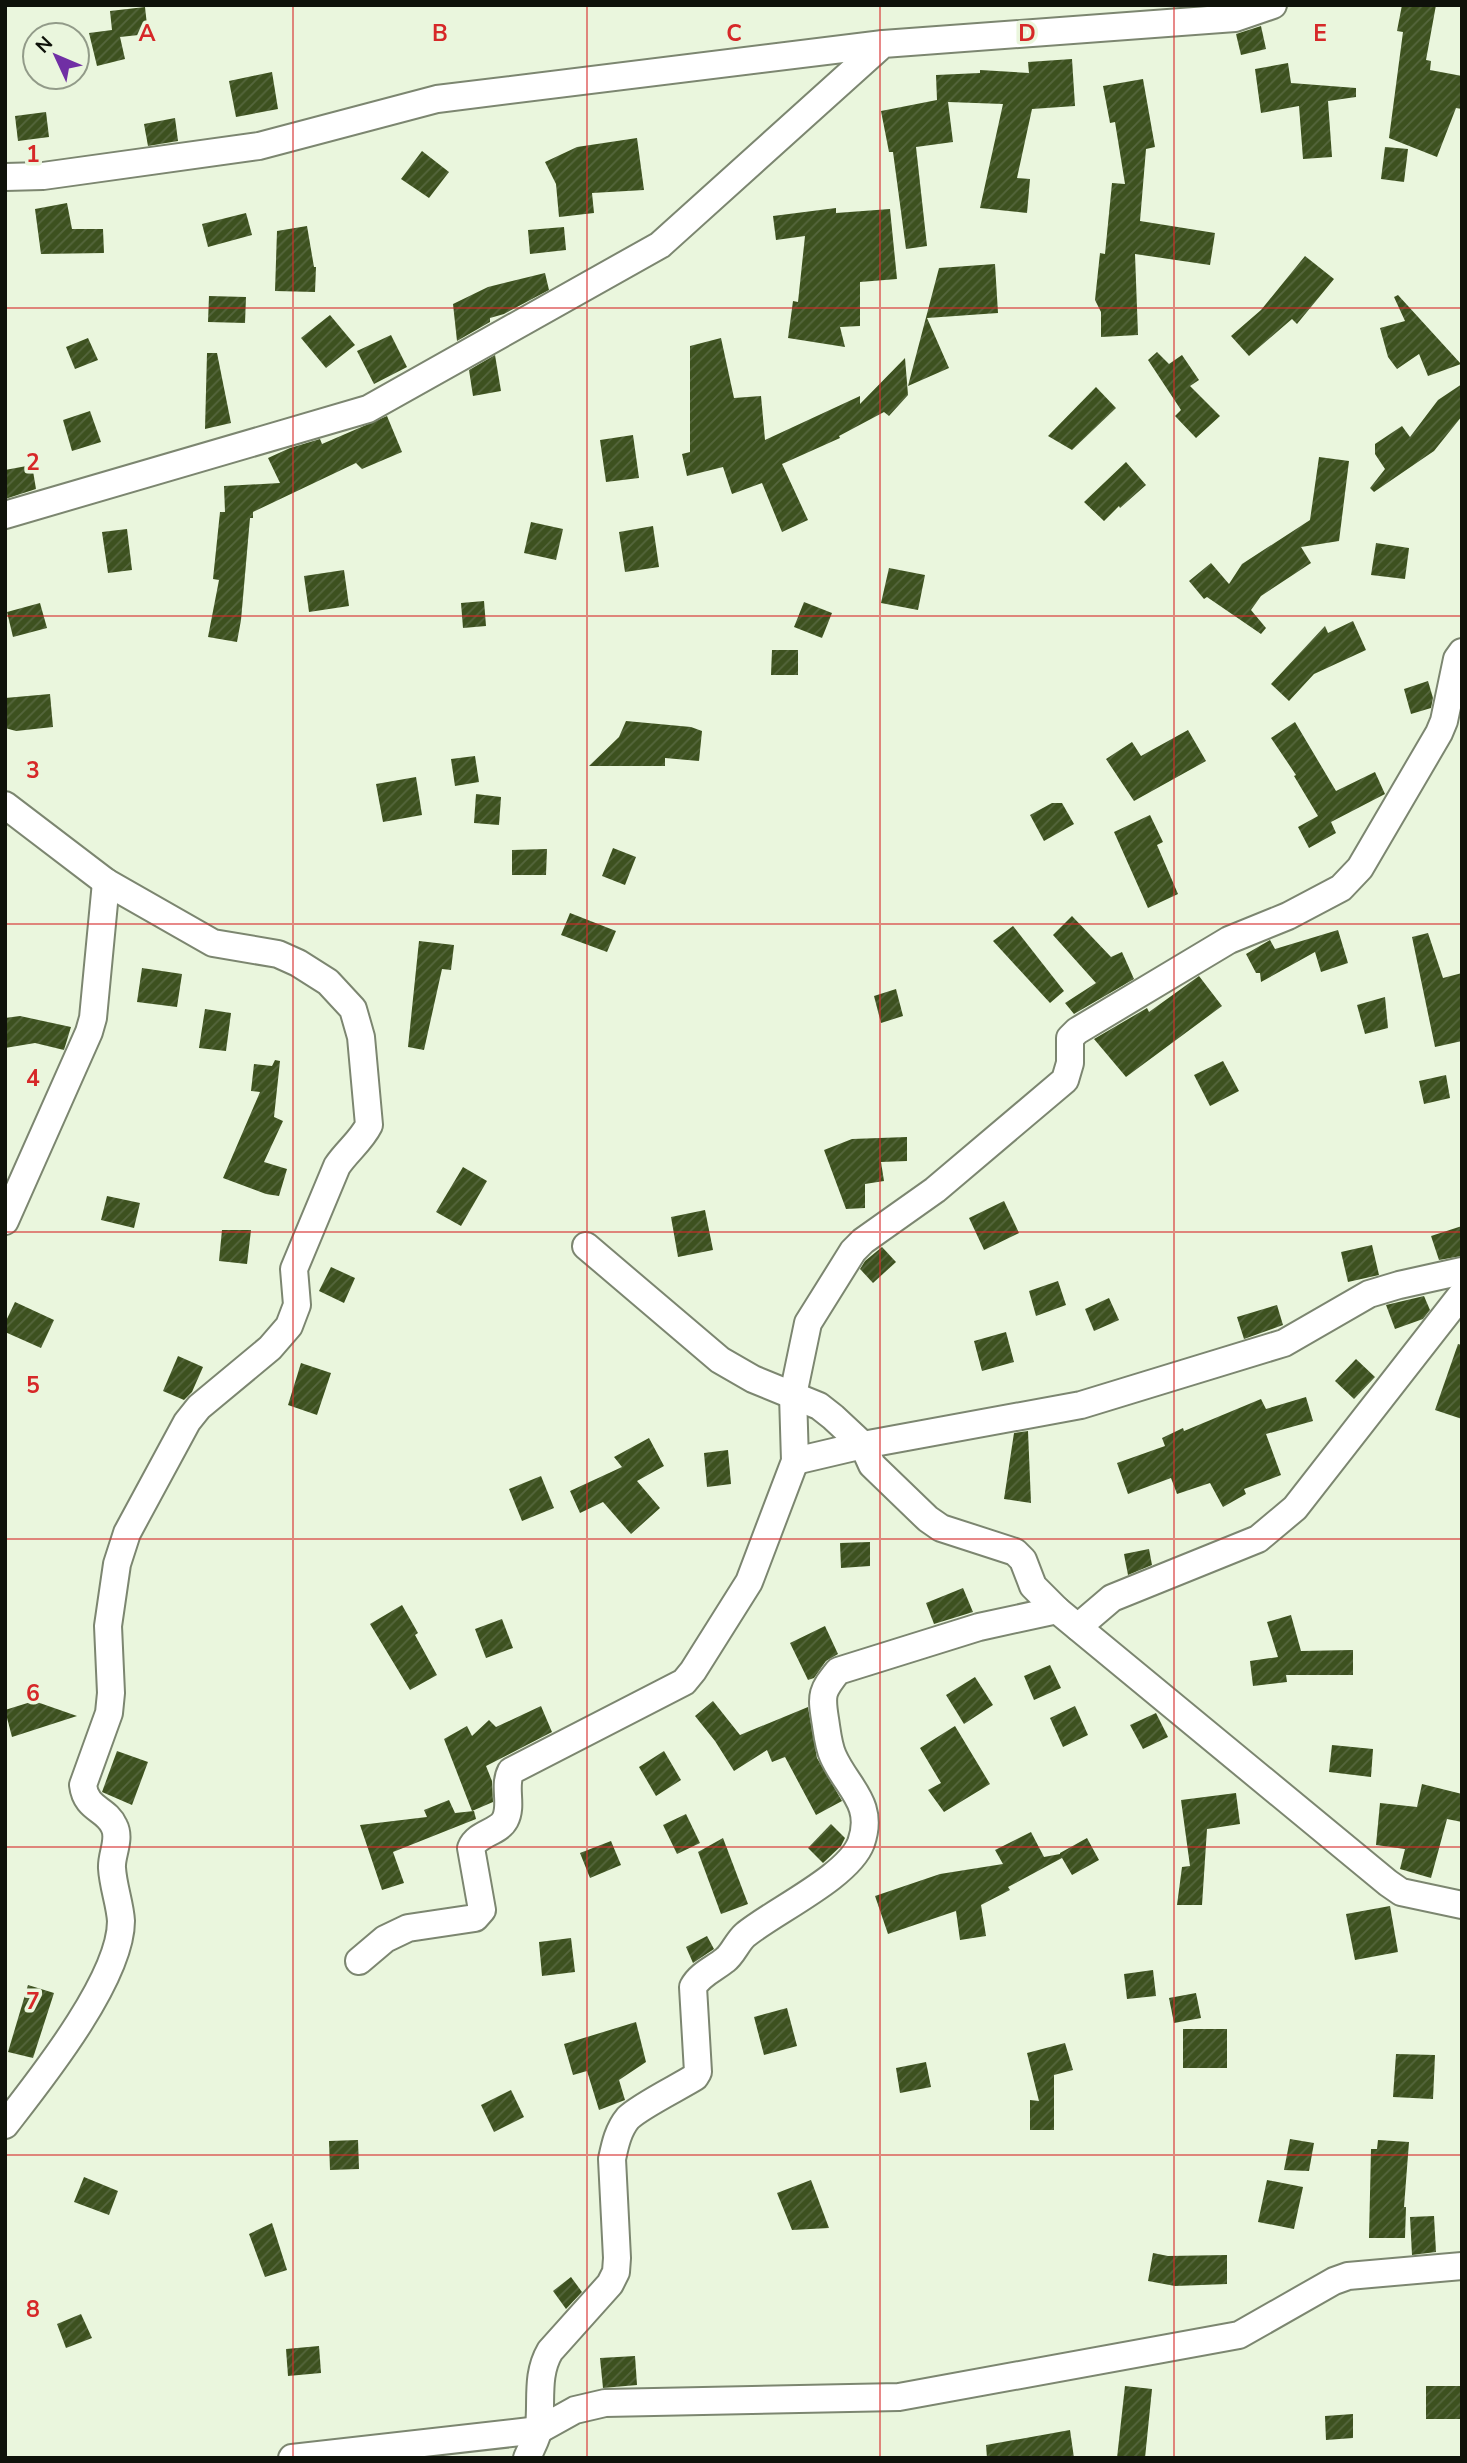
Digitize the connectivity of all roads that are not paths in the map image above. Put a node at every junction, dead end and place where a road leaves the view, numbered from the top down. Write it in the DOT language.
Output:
graph roads {
  1 [pos="1273,5"];
  2 [pos="883,44"];
  3 [pos="5,177"];
  4 [pos="5,515"];
  5 [pos="1462,652"];
  6 [pos="5,805"];
  7 [pos="106,882"];
  8 [pos="5,1221"];
  9 [pos="586,1246"];
  10 [pos="1462,1271"];
  11 [pos="1462,1294"];
  12 [pos="793,1395"];
  13 [pos="863,1446"];
  14 [pos="795,1461"];
  15 [pos="1057,1610"];
  16 [pos="1078,1627"];
  17 [pos="1462,1905"];
  18 [pos="359,1961"];
  19 [pos="5,2125"];
  20 [pos="1462,2266"];
  21 [pos="539,2430"];
  22 [pos="292,2458"];
  23 [pos="527,2458"];
  1 -- 2 [label="street"];
  2 -- 3 [label="street"];
  2 -- 4 [label="street"];
  5 -- 12 [label="street"];
  6 -- 7 [label="street"];
  7 -- 8 [label="street"];
  7 -- 19 [label="street"];
  9 -- 12 [label="street"];
  10 -- 13 [label="street"];
  11 -- 16 [label="street"];
  12 -- 13 [label="street"];
  12 -- 14 [label="street"];
  13 -- 14 [label="street"];
  13 -- 15 [label="street"];
  14 -- 18 [label="street"];
  15 -- 16 [label="street"];
  15 -- 21 [label="street"];
  16 -- 17 [label="street"];
  20 -- 21 [label="street"];
  21 -- 22 [label="street"];
  21 -- 23 [label="street"];
}
